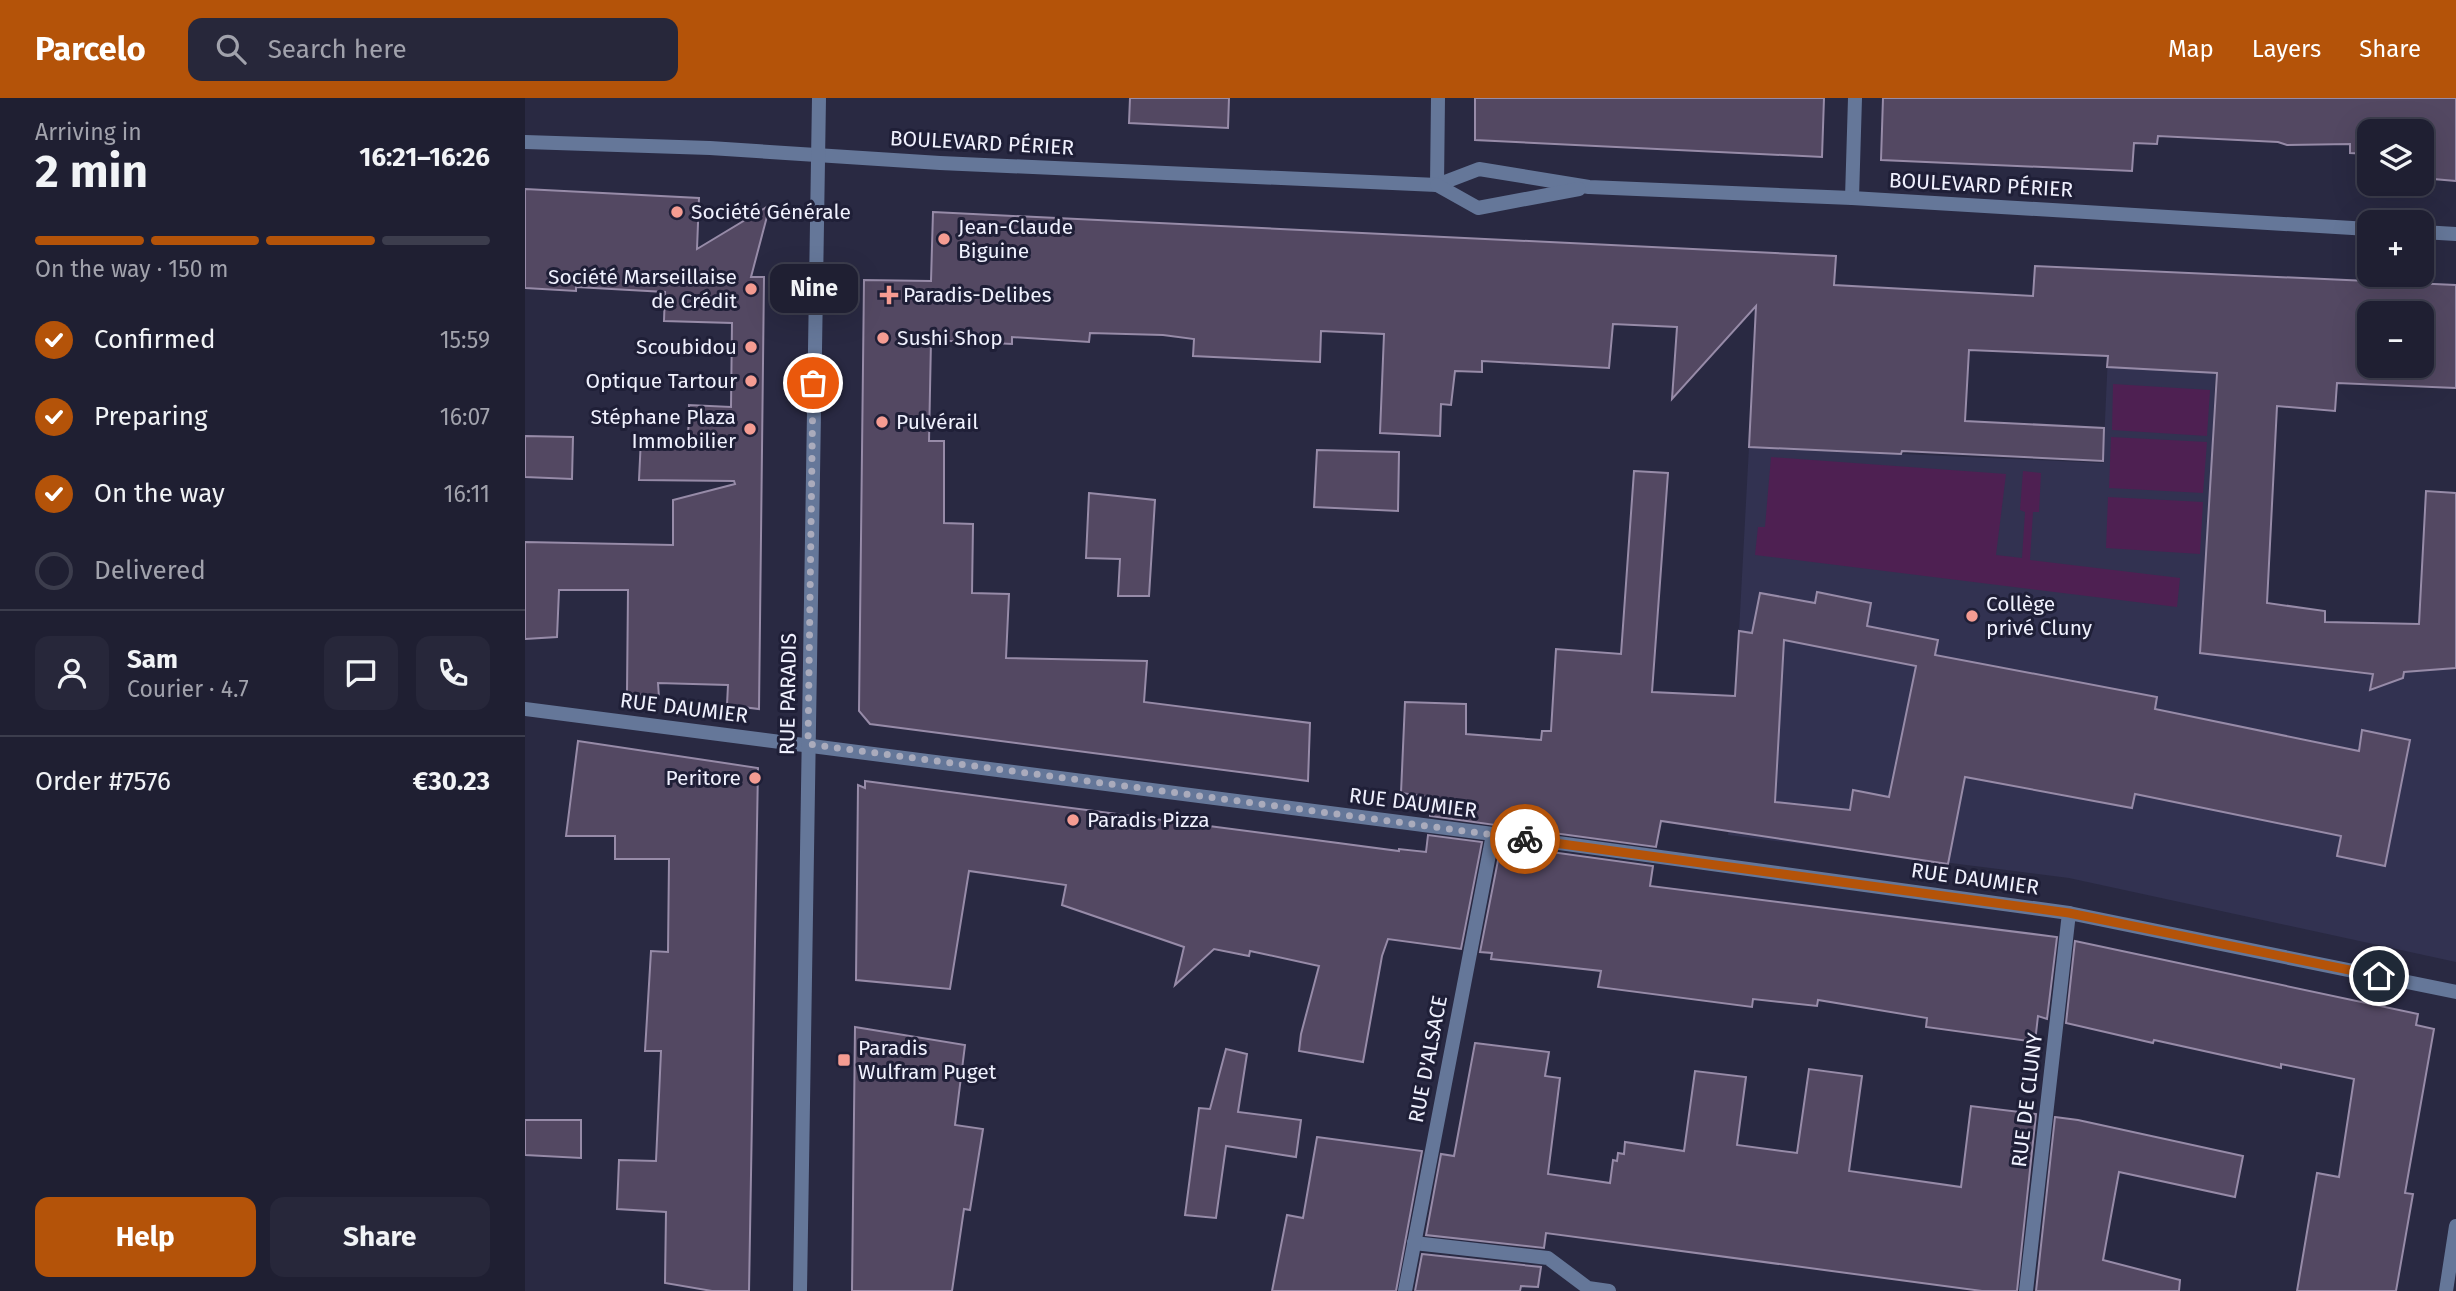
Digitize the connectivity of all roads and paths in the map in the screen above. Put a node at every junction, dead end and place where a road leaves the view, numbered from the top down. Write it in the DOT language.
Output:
graph roads {
  1 [pos="819,98"];
  2 [pos="1438,98"];
  3 [pos="1855,98"];
  4 [pos="525,142"];
  5 [pos="818,155"];
  6 [pos="1437,186"];
  7 [pos="1589,187"];
  8 [pos="1852,198"];
  9 [pos="2357,228"];
  10 [pos="2434,233"];
  11 [pos="2456,234"];
  12 [pos="525,709"];
  13 [pos="808,744"];
  14 [pos="1493,834"];
  15 [pos="2069,913"];
  16 [pos="2456,992"];
  17 [pos="2456,1226"];
  18 [pos="1414,1243"];
  19 [pos="800,1291"];
  20 [pos="1405,1291"];
  21 [pos="1609,1291"];
  22 [pos="2026,1291"];
  23 [pos="2446,1291"];
  1 -- 5 [label="street, RUE PARADIS"];
  2 -- 6 [label="street"];
  3 -- 8 [label="street"];
  4 -- 5 [label="street, BOULEVARD PÉRIER"];
  5 -- 6 [label="street, BOULEVARD PÉRIER"];
  5 -- 13 [label="street, RUE PARADIS"];
  6 -- 7 [label="street, BOULEVARD PÉRIER"];
  6 -- 7 [label="street, BOULEVARD PÉRIER"];
  7 -- 8 [label="street, BOULEVARD PÉRIER"];
  8 -- 9 [label="street, BOULEVARD PÉRIER"];
  10 -- 11 [label="street"];
  12 -- 13 [label="street, RUE DAUMIER"];
  13 -- 14 [label="street, RUE DAUMIER"];
  13 -- 19 [label="street, RUE PARADIS"];
  14 -- 15 [label="street, RUE DAUMIER"];
  14 -- 18 [label="street, RUE D'ALSACE"];
  15 -- 16 [label="street, RUE DAUMIER"];
  15 -- 22 [label="street, RUE DE CLUNY"];
  17 -- 23 [label="street"];
  18 -- 20 [label="street, RUE D'ALSACE"];
  18 -- 21 [label="street"];
}
